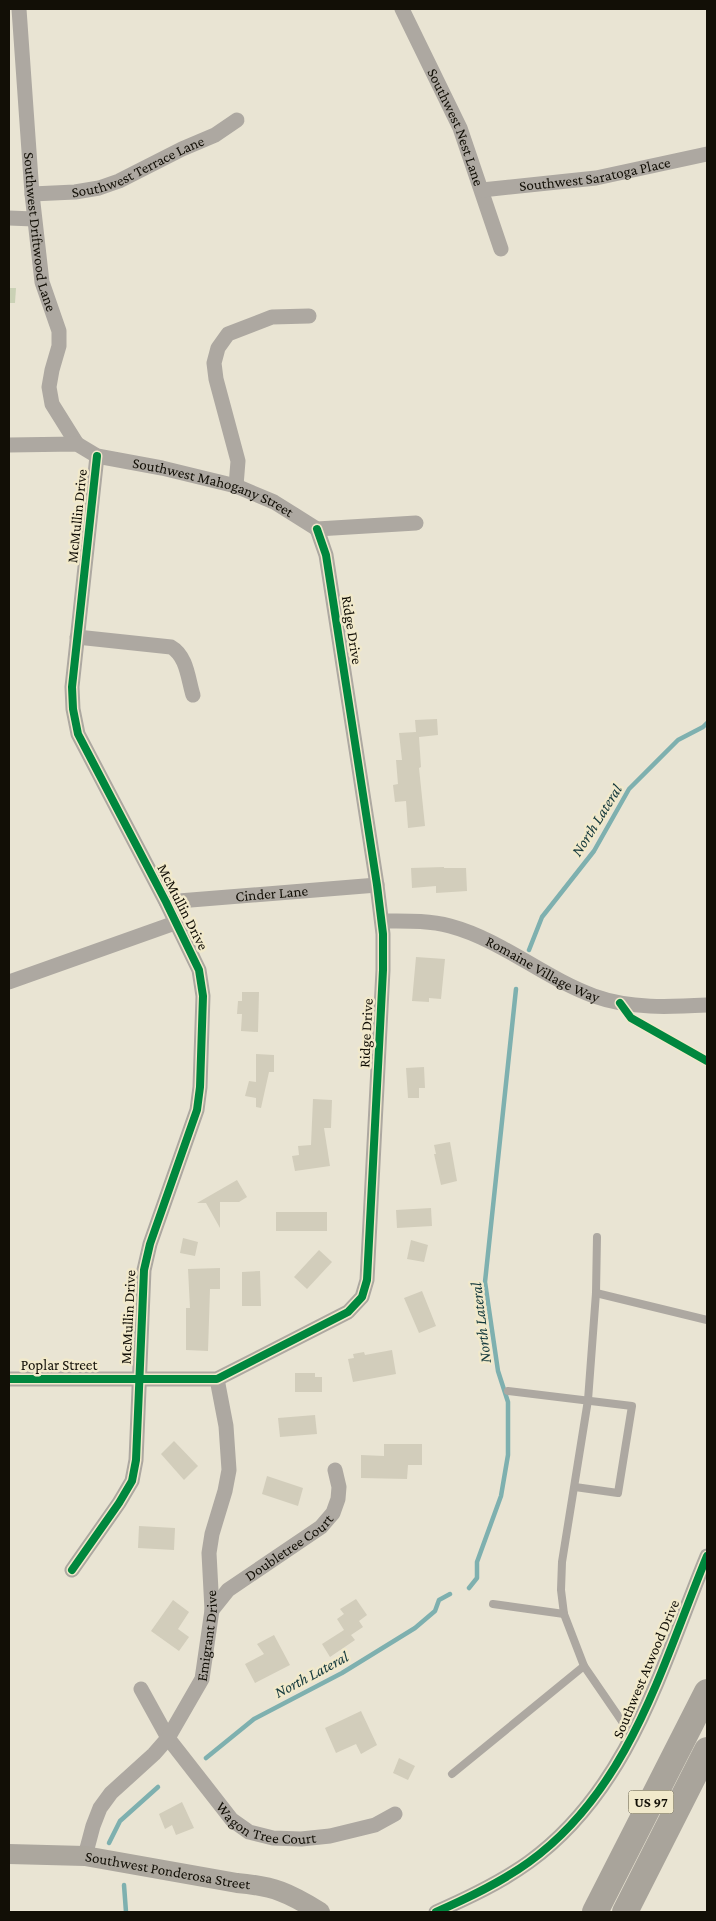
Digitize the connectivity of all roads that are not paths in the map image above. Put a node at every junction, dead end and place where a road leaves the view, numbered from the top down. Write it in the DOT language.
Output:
graph roads {
  1 [pos="19,9"];
  2 [pos="402,9"];
  3 [pos="237,120"];
  4 [pos="707,154"];
  5 [pos="482,190"];
  6 [pos="32,194"];
  7 [pos="9,218"];
  8 [pos="34,219"];
  9 [pos="501,249"];
  10 [pos="309,316"];
  11 [pos="77,444"];
  12 [pos="9,445"];
  13 [pos="97,456"];
  14 [pos="236,486"];
  15 [pos="416,523"];
  16 [pos="317,529"];
  17 [pos="77,637"];
  18 [pos="193,695"];
  19 [pos="377,885"];
  20 [pos="166,902"];
  21 [pos="382,921"];
  22 [pos="175,923"];
  23 [pos="9,982"];
  24 [pos="707,1005"];
  25 [pos="597,1237"];
  26 [pos="596,1293"];
  27 [pos="707,1320"];
  28 [pos="9,1379"];
  29 [pos="139,1379"];
  30 [pos="217,1379"];
  31 [pos="508,1392"];
  32 [pos="588,1400"];
  33 [pos="335,1470"];
  34 [pos="575,1487"];
  35 [pos="707,1556"];
  36 [pos="72,1570"];
  37 [pos="493,1604"];
  38 [pos="212,1610"];
  39 [pos="564,1614"];
  40 [pos="584,1666"];
  41 [pos="141,1689"];
  42 [pos="707,1692"];
  43 [pos="168,1738"];
  44 [pos="633,1738"];
  45 [pos="707,1750"];
  46 [pos="452,1774"];
  47 [pos="394,1814"];
  48 [pos="9,1854"];
  49 [pos="85,1856"];
  50 [pos="320,1912"];
  51 [pos="436,1912"];
  52 [pos="595,1912"];
  53 [pos="625,1912"];
  1 -- 6 [label="street, Southwest Driftwood Lane"];
  2 -- 5 [label="street, Southwest Nest Lane"];
  3 -- 6 [label="street, Southwest Terrace Lane"];
  4 -- 5 [label="street, Southwest Saratoga Place"];
  5 -- 9 [label="street, Southwest Nest Lane"];
  6 -- 8 [label="street, Southwest Driftwood Lane"];
  7 -- 8 [label="street"];
  8 -- 11 [label="street, Southwest Driftwood Lane"];
  10 -- 14 [label="street"];
  11 -- 12 [label="street"];
  11 -- 13 [label="street, Southwest Mahogany Street"];
  13 -- 14 [label="street, Southwest Mahogany Street"];
  13 -- 17 [label="street, McMullin Drive"];
  14 -- 16 [label="street, Southwest Mahogany Street"];
  15 -- 16 [label="street"];
  16 -- 19 [label="street, Ridge Drive"];
  17 -- 18 [label="street"];
  17 -- 20 [label="street, McMullin Drive"];
  19 -- 20 [label="street, Cinder Lane"];
  19 -- 21 [label="street, Ridge Drive"];
  20 -- 22 [label="street, McMullin Drive"];
  21 -- 24 [label="street, Romaine Village Way"];
  21 -- 30 [label="street, Ridge Drive"];
  22 -- 23 [label="street"];
  22 -- 29 [label="street, McMullin Drive"];
  25 -- 26 [label="lane"];
  26 -- 27 [label="lane"];
  26 -- 32 [label="lane"];
  28 -- 29 [label="street, Poplar Street"];
  29 -- 30 [label="street, Ridge Drive"];
  29 -- 36 [label="street, McMullin Drive"];
  30 -- 38 [label="street, Emigrant Drive"];
  31 -- 32 [label="lane"];
  32 -- 34 [label="lane"];
  32 -- 34 [label="lane"];
  33 -- 38 [label="street, Doubletree Court"];
  34 -- 39 [label="lane"];
  35 -- 44 [label="street, Southwest Atwood Drive"];
  37 -- 39 [label="lane"];
  38 -- 43 [label="street, Emigrant Drive"];
  39 -- 40 [label="lane"];
  40 -- 44 [label="lane"];
  40 -- 46 [label="lane"];
  41 -- 43 [label="street, Wagon Tree Court"];
  42 -- 52 [label="highway, US 97"];
  43 -- 47 [label="street, Wagon Tree Court"];
  43 -- 49 [label="street, Emigrant Drive"];
  44 -- 51 [label="street, Southwest Atwood Drive"];
  45 -- 53 [label="highway, US 97"];
  48 -- 49 [label="street, Southwest Ponderosa Street"];
  49 -- 50 [label="street, Southwest Ponderosa Street"];
}
